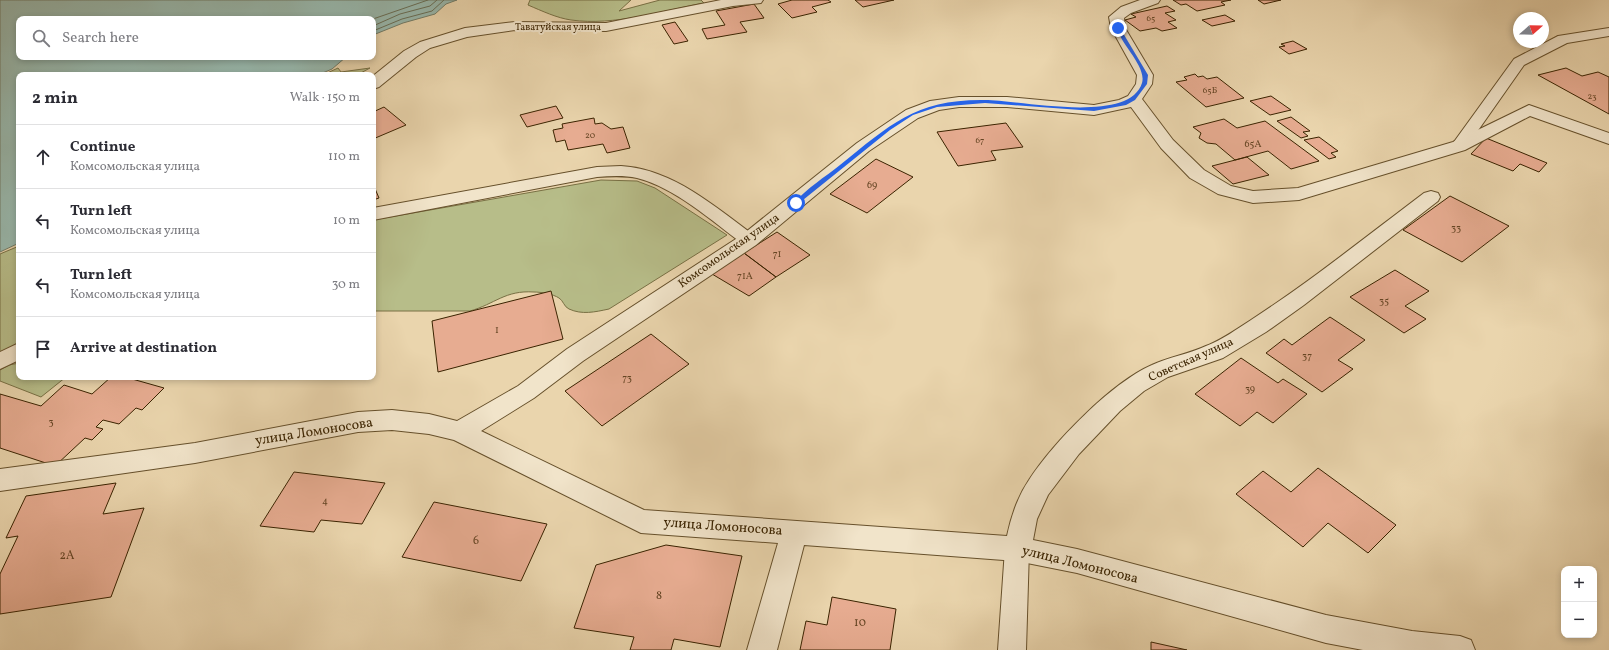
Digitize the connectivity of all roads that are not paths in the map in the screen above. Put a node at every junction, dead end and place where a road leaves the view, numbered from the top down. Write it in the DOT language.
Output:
graph roads {
  1 [pos="756,0"];
  2 [pos="1153,0"];
  3 [pos="1609,32"];
  4 [pos="376,82"];
  5 [pos="1134,99"];
  6 [pos="1609,139"];
  7 [pos="1459,146"];
  8 [pos="1432,197"];
  9 [pos="376,213"];
  10 [pos="749,240"];
  11 [pos="16,353"];
  12 [pos="0,361"];
  13 [pos="460,432"];
  14 [pos="0,480"];
  15 [pos="794,533"];
  16 [pos="1017,549"];
  17 [pos="762,650"];
  18 [pos="1012,650"];
  19 [pos="1460,650"];
  1 -- 4 [label="street, Таватуйская улица"];
  2 -- 5 [label="street"];
  3 -- 7 [label="lane"];
  5 -- 7 [label="street"];
  5 -- 10 [label="street, Комсомольская улица"];
  6 -- 7 [label="street"];
  8 -- 16 [label="street, Советская улица"];
  9 -- 10 [label="lane"];
  10 -- 13 [label="street, Комсомольская улица"];
  11 -- 12 [label="lane"];
  13 -- 14 [label="street, улица Ломоносова"];
  13 -- 15 [label="street, улица Ломоносова"];
  15 -- 16 [label="street, улица Ломоносова"];
  15 -- 17 [label="street"];
  16 -- 18 [label="lane"];
  16 -- 19 [label="street, улица Ломоносова"];
}
